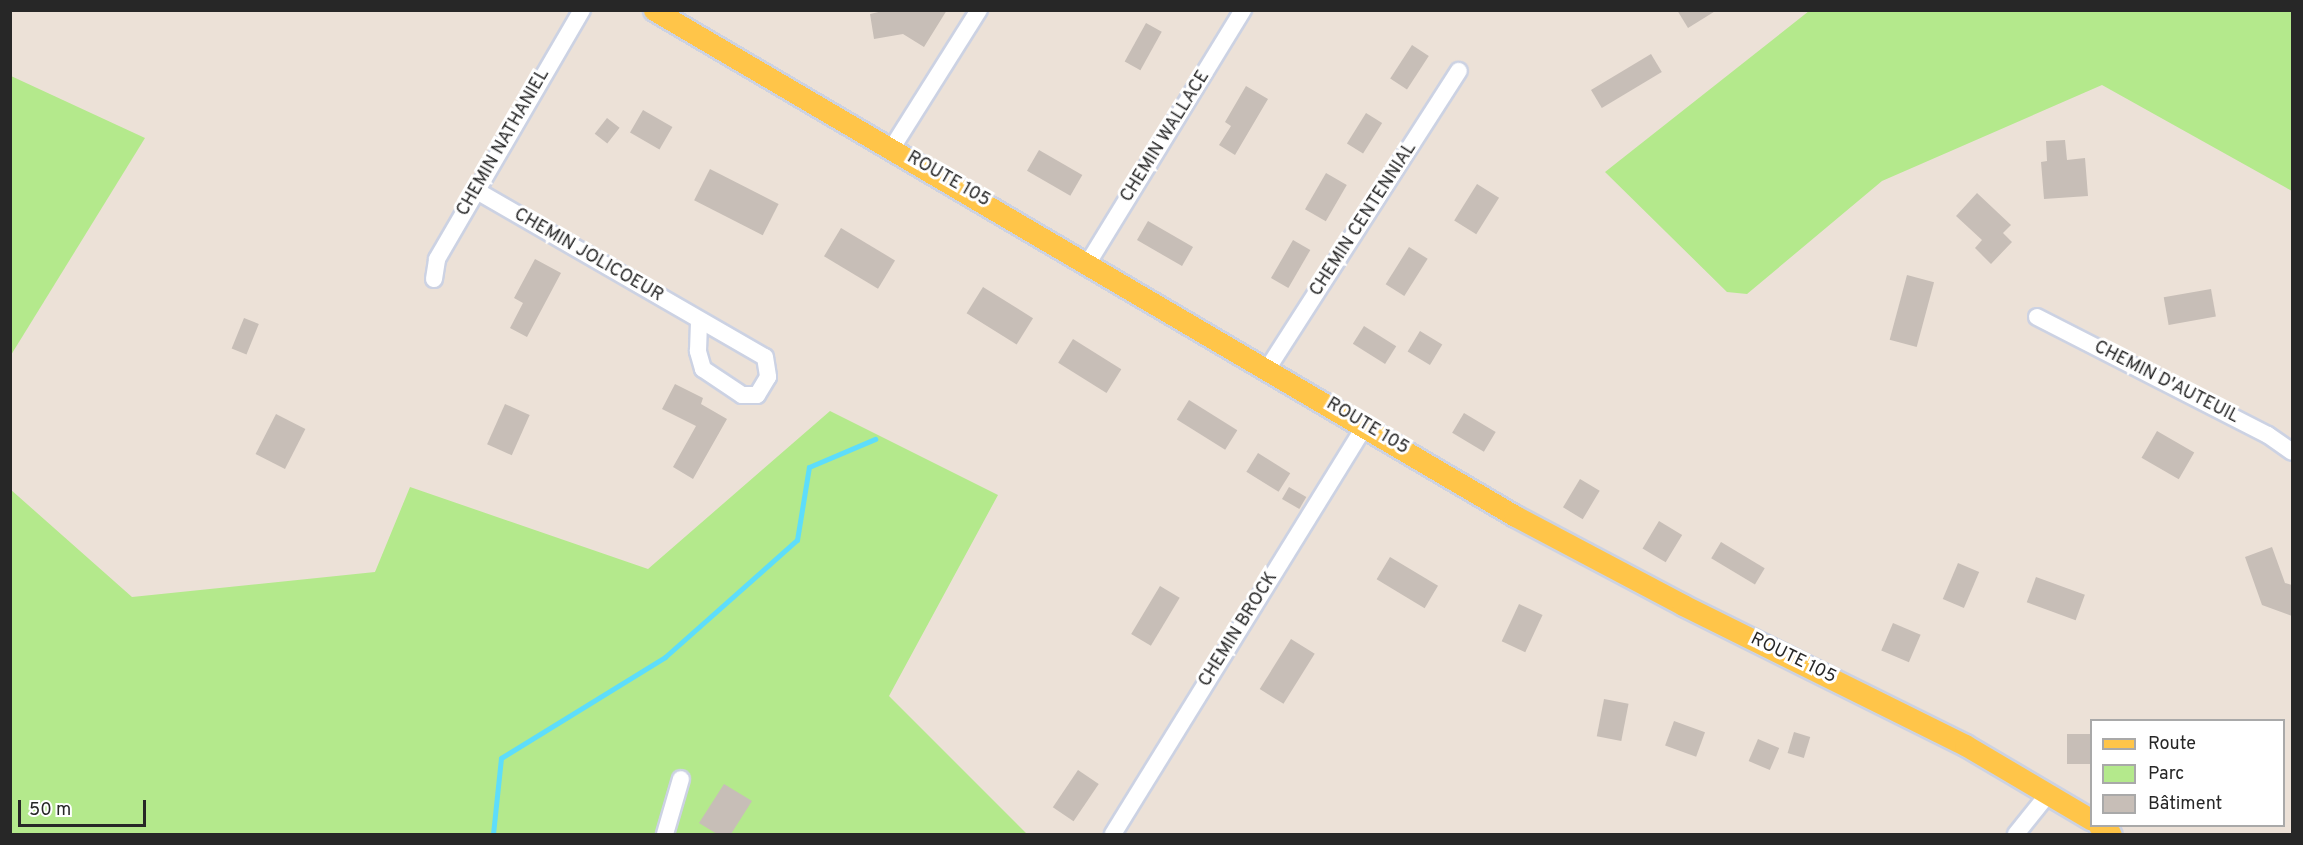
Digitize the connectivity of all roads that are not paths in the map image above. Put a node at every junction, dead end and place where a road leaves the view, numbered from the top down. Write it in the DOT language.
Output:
graph roads {
  1 [pos="582,10"];
  2 [pos="654,10"];
  3 [pos="979,10"];
  4 [pos="1243,10"];
  5 [pos="1459,71"];
  6 [pos="892,148"];
  7 [pos="477,191"];
  8 [pos="1088,263"];
  9 [pos="434,279"];
  10 [pos="2037,317"];
  11 [pos="699,321"];
  12 [pos="1268,368"];
  13 [pos="1365,426"];
  14 [pos="2292,452"];
  15 [pos="681,779"];
  16 [pos="2049,793"];
  17 [pos="2090,819"];
  18 [pos="665,834"];
  19 [pos="1113,834"];
  20 [pos="2016,834"];
  1 -- 7 [label="street, CHEMIN NATHANIEL"];
  2 -- 6 [label="main road, ROUTE 105"];
  3 -- 6 [label="street"];
  4 -- 8 [label="street, CHEMIN WALLACE"];
  5 -- 12 [label="street, CHEMIN CENTENNIAL"];
  6 -- 8 [label="main road, ROUTE 105"];
  7 -- 9 [label="street, CHEMIN NATHANIEL"];
  7 -- 11 [label="street, CHEMIN JOLICOEUR"];
  8 -- 12 [label="main road, ROUTE 105"];
  10 -- 14 [label="street, CHEMIN D'AUTEUIL"];
  11 -- 11 [label="street, CHEMIN JOLICOEUR"];
  12 -- 13 [label="main road, ROUTE 105"];
  13 -- 16 [label="main road, ROUTE 105"];
  13 -- 19 [label="street, CHEMIN BROCK"];
  15 -- 18 [label="street"];
  16 -- 17 [label="main road, ROUTE 105"];
  16 -- 20 [label="street"];
}
